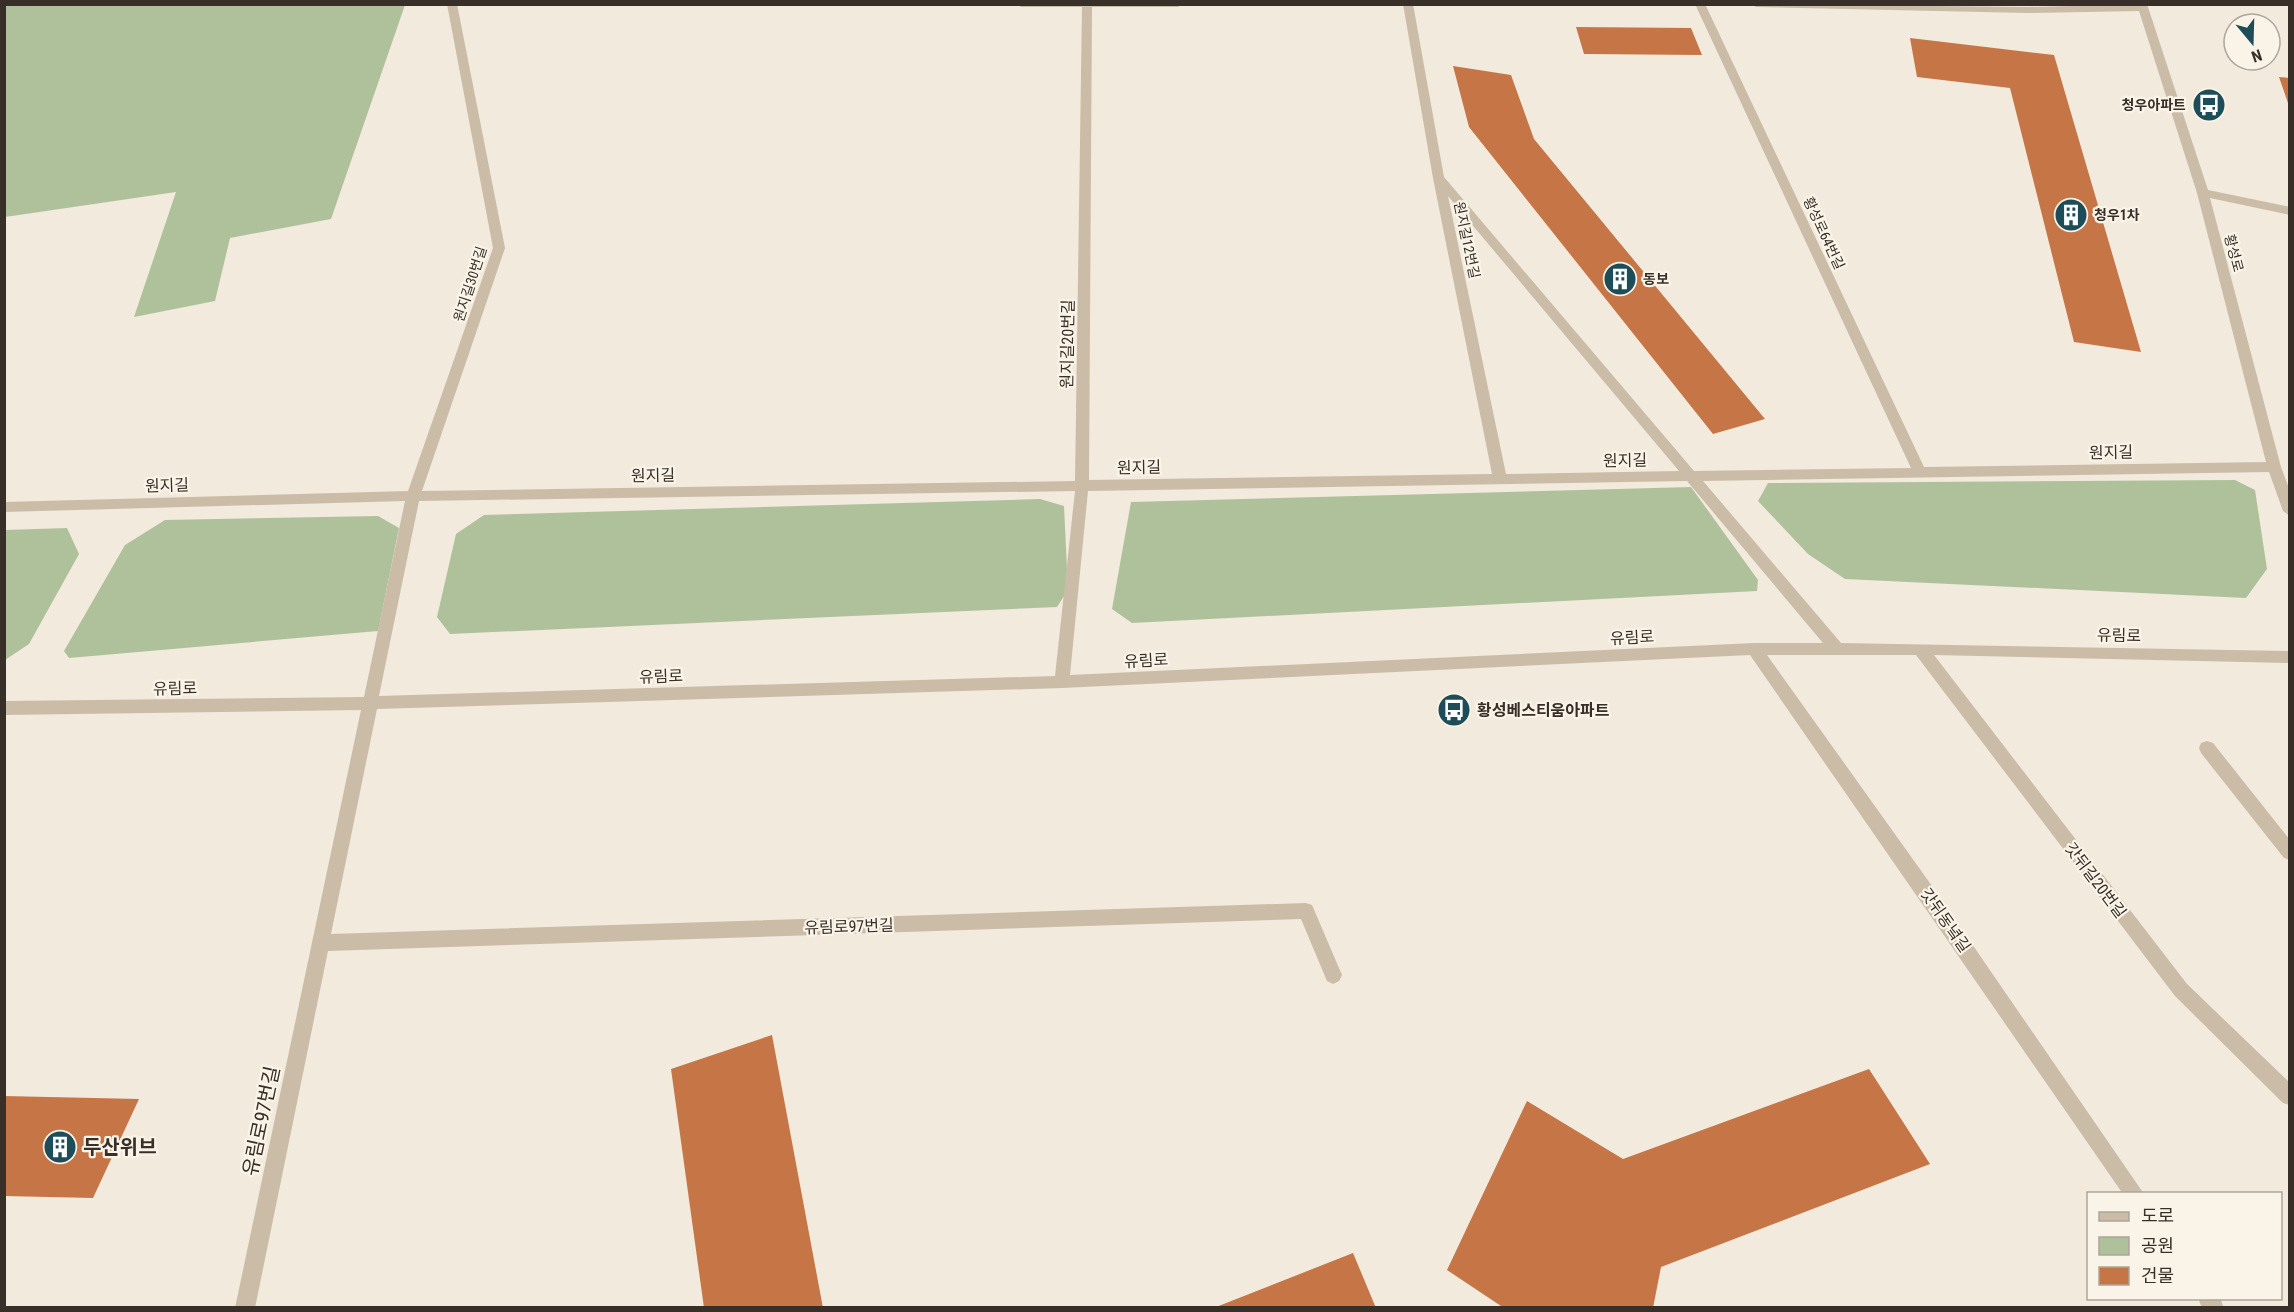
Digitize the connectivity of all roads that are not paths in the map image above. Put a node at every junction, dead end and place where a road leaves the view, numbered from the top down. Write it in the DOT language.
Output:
graph roads {
  1 [pos="452,4"];
  2 [pos="1021,4"];
  3 [pos="1178,4"];
  4 [pos="1408,4"];
  5 [pos="1700,4"];
  6 [pos="1756,4"];
  7 [pos="1087,5"];
  8 [pos="2143,6"];
  9 [pos="1439,178"];
  10 [pos="2203,193"];
  11 [pos="2289,211"];
  12 [pos="2274,467"];
  13 [pos="1920,473"];
  14 [pos="1690,477"];
  15 [pos="1500,480"];
  16 [pos="1082,486"];
  17 [pos="413,496"];
  18 [pos="4,507"];
  19 [pos="2289,510"];
  20 [pos="1836,648"];
  21 [pos="1754,649"];
  22 [pos="1920,649"];
  23 [pos="2289,657"];
  24 [pos="1062,682"];
  25 [pos="371,703"];
  26 [pos="4,708"];
  27 [pos="2207,748"];
  28 [pos="2289,853"];
  29 [pos="321,944"];
  30 [pos="1333,975"];
  31 [pos="2289,1096"];
  32 [pos="2134,1192"];
  33 [pos="245,1308"];
  1 -- 17 [label="street, 원지길30번길"];
  2 -- 7 [label="street"];
  3 -- 7 [label="street"];
  4 -- 9 [label="street, 원지길12번길"];
  5 -- 13 [label="street, 황성로64번길"];
  6 -- 8 [label="street"];
  7 -- 16 [label="street, 원지길20번길"];
  8 -- 10 [label="street, 황성로"];
  9 -- 14 [label="street"];
  9 -- 15 [label="street, 원지길12번길"];
  10 -- 11 [label="street"];
  10 -- 12 [label="street, 황성로"];
  12 -- 13 [label="street, 원지길"];
  12 -- 19 [label="street, 황성로"];
  13 -- 14 [label="street, 원지길"];
  14 -- 15 [label="street, 원지길"];
  14 -- 20 [label="street"];
  15 -- 16 [label="street, 원지길"];
  16 -- 17 [label="street, 원지길"];
  16 -- 24 [label="street, 원지길20번길"];
  17 -- 18 [label="street, 원지길"];
  17 -- 25 [label="street, 원지길30번길"];
  20 -- 21 [label="street, 유림로"];
  20 -- 22 [label="street, 유림로"];
  21 -- 24 [label="street, 유림로"];
  21 -- 32 [label="street, 갓뒤동녘길"];
  22 -- 23 [label="street, 유림로"];
  22 -- 31 [label="street, 갓뒤길20번길"];
  24 -- 25 [label="street, 유림로"];
  25 -- 26 [label="street, 유림로"];
  25 -- 29 [label="street, 유림로97번길"];
  27 -- 28 [label="street"];
  29 -- 30 [label="street, 유림로97번길"];
  29 -- 33 [label="street, 유림로97번길"];
}
